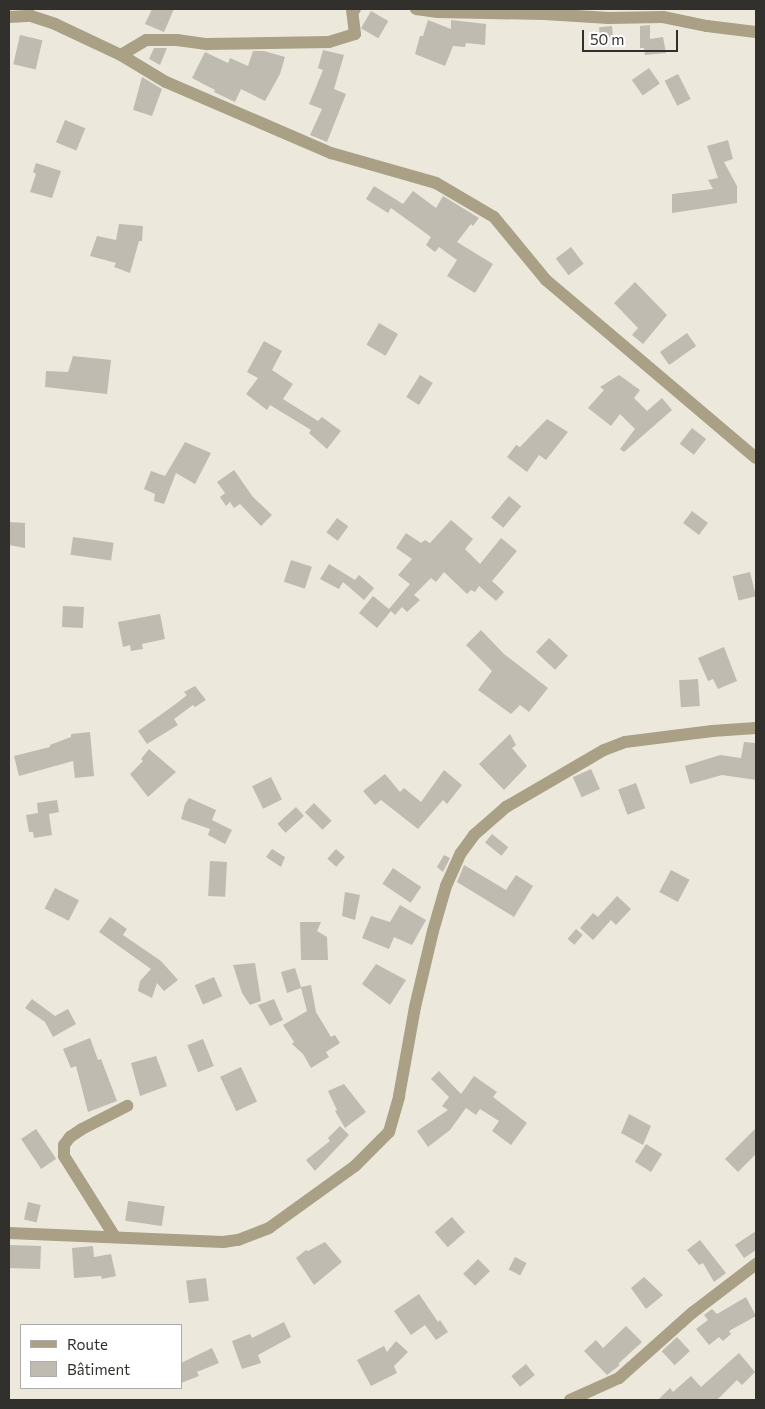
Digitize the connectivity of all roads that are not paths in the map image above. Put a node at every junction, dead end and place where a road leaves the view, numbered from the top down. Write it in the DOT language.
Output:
graph roads {
  1 [pos="355,9"];
  2 [pos="416,9"];
  3 [pos="9,17"];
  4 [pos="756,32"];
  5 [pos="121,54"];
  6 [pos="756,458"];
  7 [pos="756,728"];
  8 [pos="127,1106"];
  9 [pos="9,1233"];
  10 [pos="115,1237"];
  11 [pos="756,1264"];
  12 [pos="570,1400"];
  1 -- 5 [label="street"];
  2 -- 4 [label="street"];
  3 -- 5 [label="street"];
  5 -- 6 [label="street"];
  7 -- 10 [label="street"];
  8 -- 10 [label="street"];
  9 -- 10 [label="street"];
  11 -- 12 [label="street"];
}
